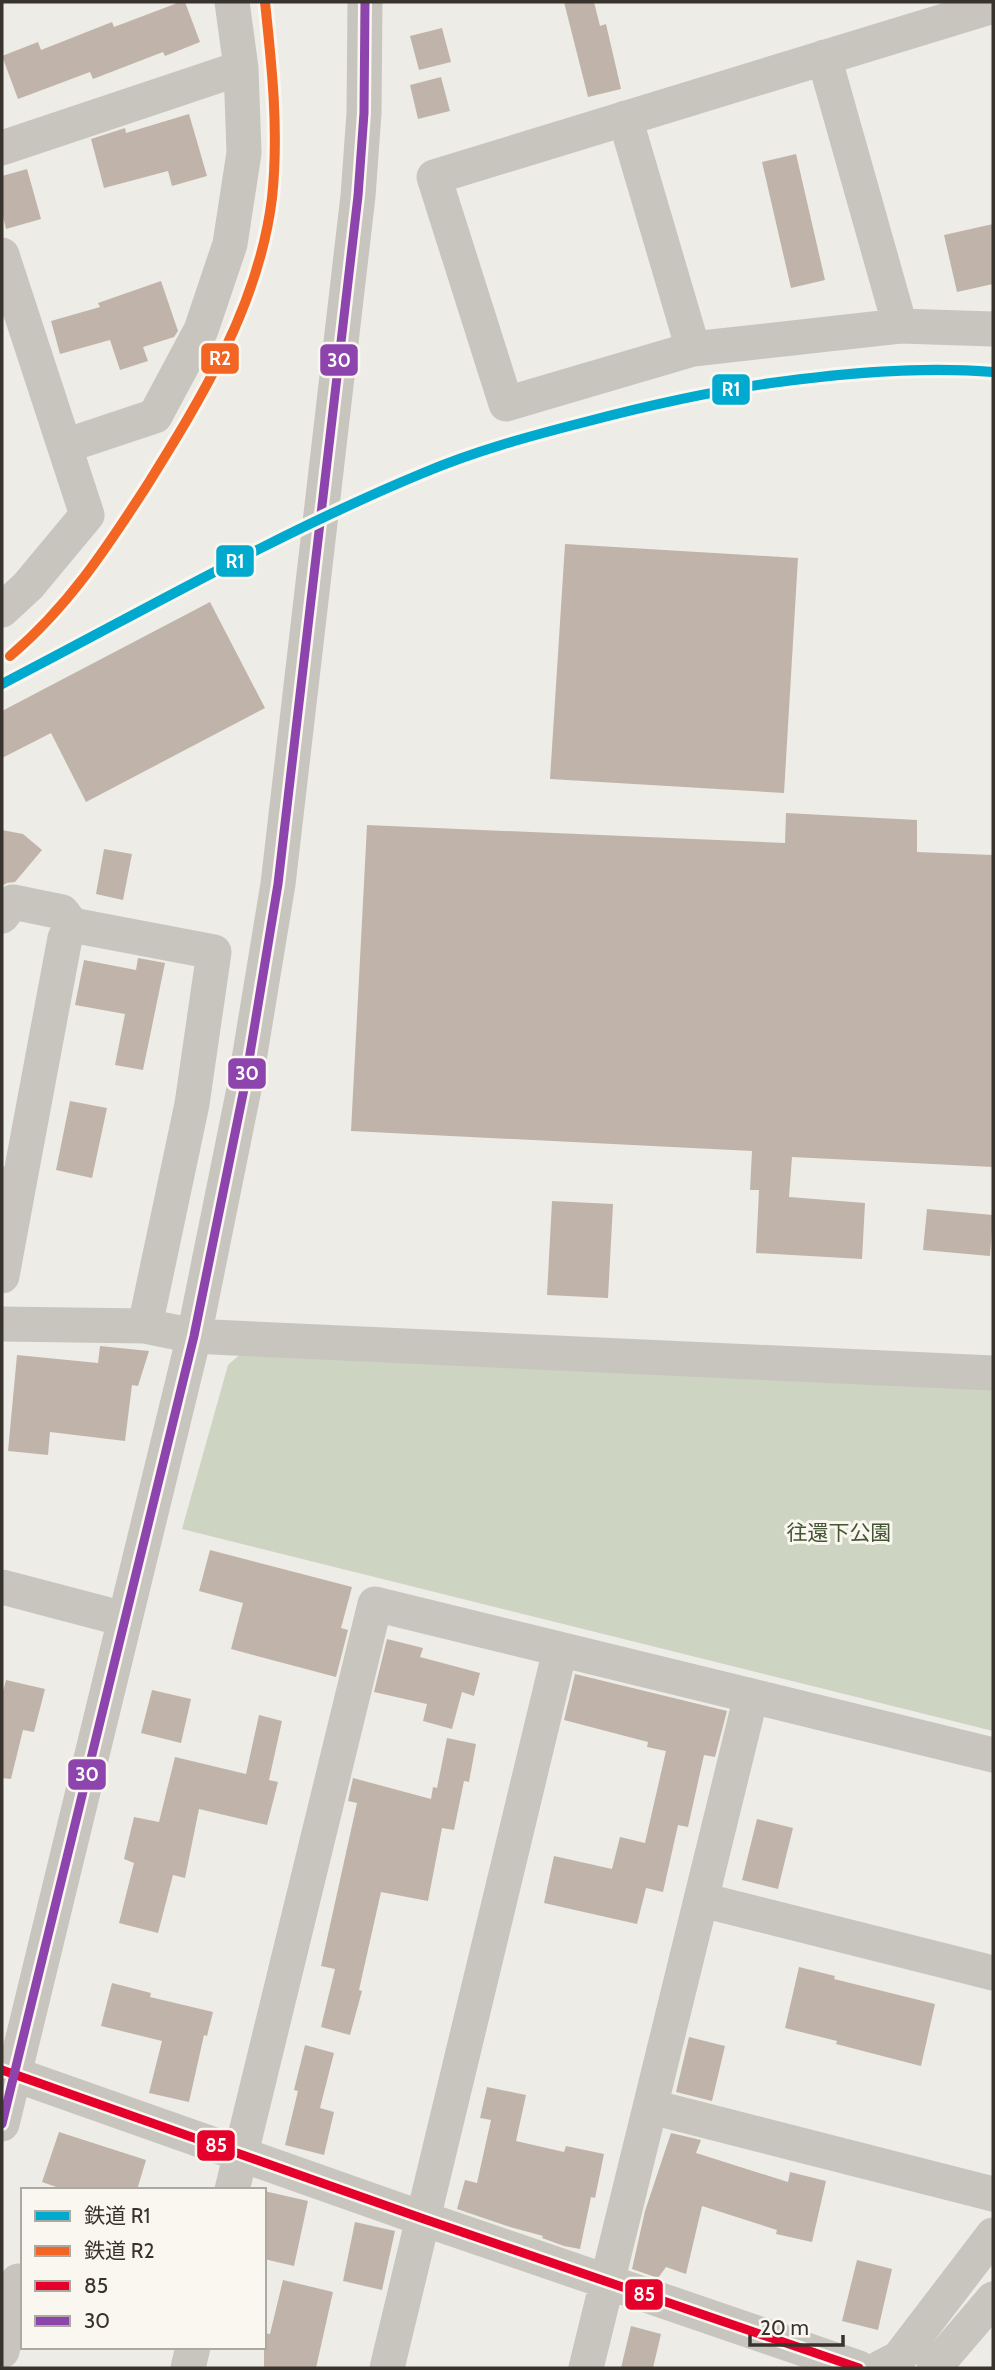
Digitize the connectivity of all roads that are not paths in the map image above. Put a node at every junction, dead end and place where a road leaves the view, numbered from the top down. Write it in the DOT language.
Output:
graph roads {
  1 [pos="232,2"];
  2 [pos="365,2"];
  3 [pos="993,6"];
  4 [pos="824,57"];
  5 [pos="241,68"];
  6 [pos="625,118"];
  7 [pos="2,148"];
  8 [pos="2,255"];
  9 [pos="901,326"];
  10 [pos="993,329"];
  11 [pos="693,349"];
  12 [pos="65,446"];
  13 [pos="2,610"];
  14 [pos="2,916"];
  15 [pos="72,925"];
  16 [pos="10,1184"];
  17 [pos="2,1276"];
  18 [pos="2,1324"];
  19 [pos="145,1326"];
  20 [pos="194,1336"];
  21 [pos="993,1373"];
  22 [pos="2,1587"];
  23 [pos="124,1619"];
  24 [pos="561,1650"];
  25 [pos="751,1696"];
  26 [pos="993,1755"];
  27 [pos="702,1900"];
  28 [pos="993,1973"];
  29 [pos="8,2072"];
  30 [pos="652,2107"];
  31 [pos="2,2124"];
  32 [pos="240,2154"];
  33 [pos="232,2188"];
  34 [pos="993,2194"];
  35 [pos="424,2219"];
  36 [pos="993,2235"];
  37 [pos="21,2282"];
  38 [pos="606,2283"];
  39 [pos="993,2299"];
  40 [pos="193,2349"];
  41 [pos="2,2351"];
  42 [pos="188,2368"];
  43 [pos="387,2368"];
  44 [pos="586,2368"];
  45 [pos="859,2368"];
  46 [pos="880,2368"];
  47 [pos="934,2368"];
  1 -- 5 [label="street"];
  2 -- 20 [label="street"];
  3 -- 4 [label="street"];
  4 -- 6 [label="street"];
  4 -- 9 [label="street"];
  5 -- 7 [label="street"];
  5 -- 12 [label="street"];
  6 -- 11 [label="street"];
  6 -- 11 [label="street"];
  8 -- 12 [label="street"];
  9 -- 10 [label="street"];
  9 -- 11 [label="street"];
  12 -- 13 [label="street"];
  14 -- 15 [label="street"];
  15 -- 16 [label="street"];
  15 -- 19 [label="street"];
  16 -- 17 [label="street"];
  18 -- 19 [label="street"];
  19 -- 20 [label="street"];
  20 -- 21 [label="street"];
  20 -- 23 [label="street"];
  22 -- 23 [label="street"];
  23 -- 29 [label="street"];
  24 -- 25 [label="street"];
  24 -- 32 [label="street"];
  24 -- 35 [label="street"];
  25 -- 26 [label="street"];
  25 -- 27 [label="street"];
  27 -- 28 [label="street"];
  27 -- 30 [label="street"];
  29 -- 31 [label="street"];
  29 -- 32 [label="street"];
  30 -- 34 [label="street"];
  30 -- 38 [label="street"];
  32 -- 33 [label="street"];
  32 -- 35 [label="street"];
  35 -- 38 [label="street"];
  35 -- 43 [label="street"];
  36 -- 46 [label="street"];
  37 -- 41 [label="street"];
  38 -- 44 [label="street"];
  38 -- 45 [label="street"];
  39 -- 47 [label="street"];
  40 -- 42 [label="street"];
}
